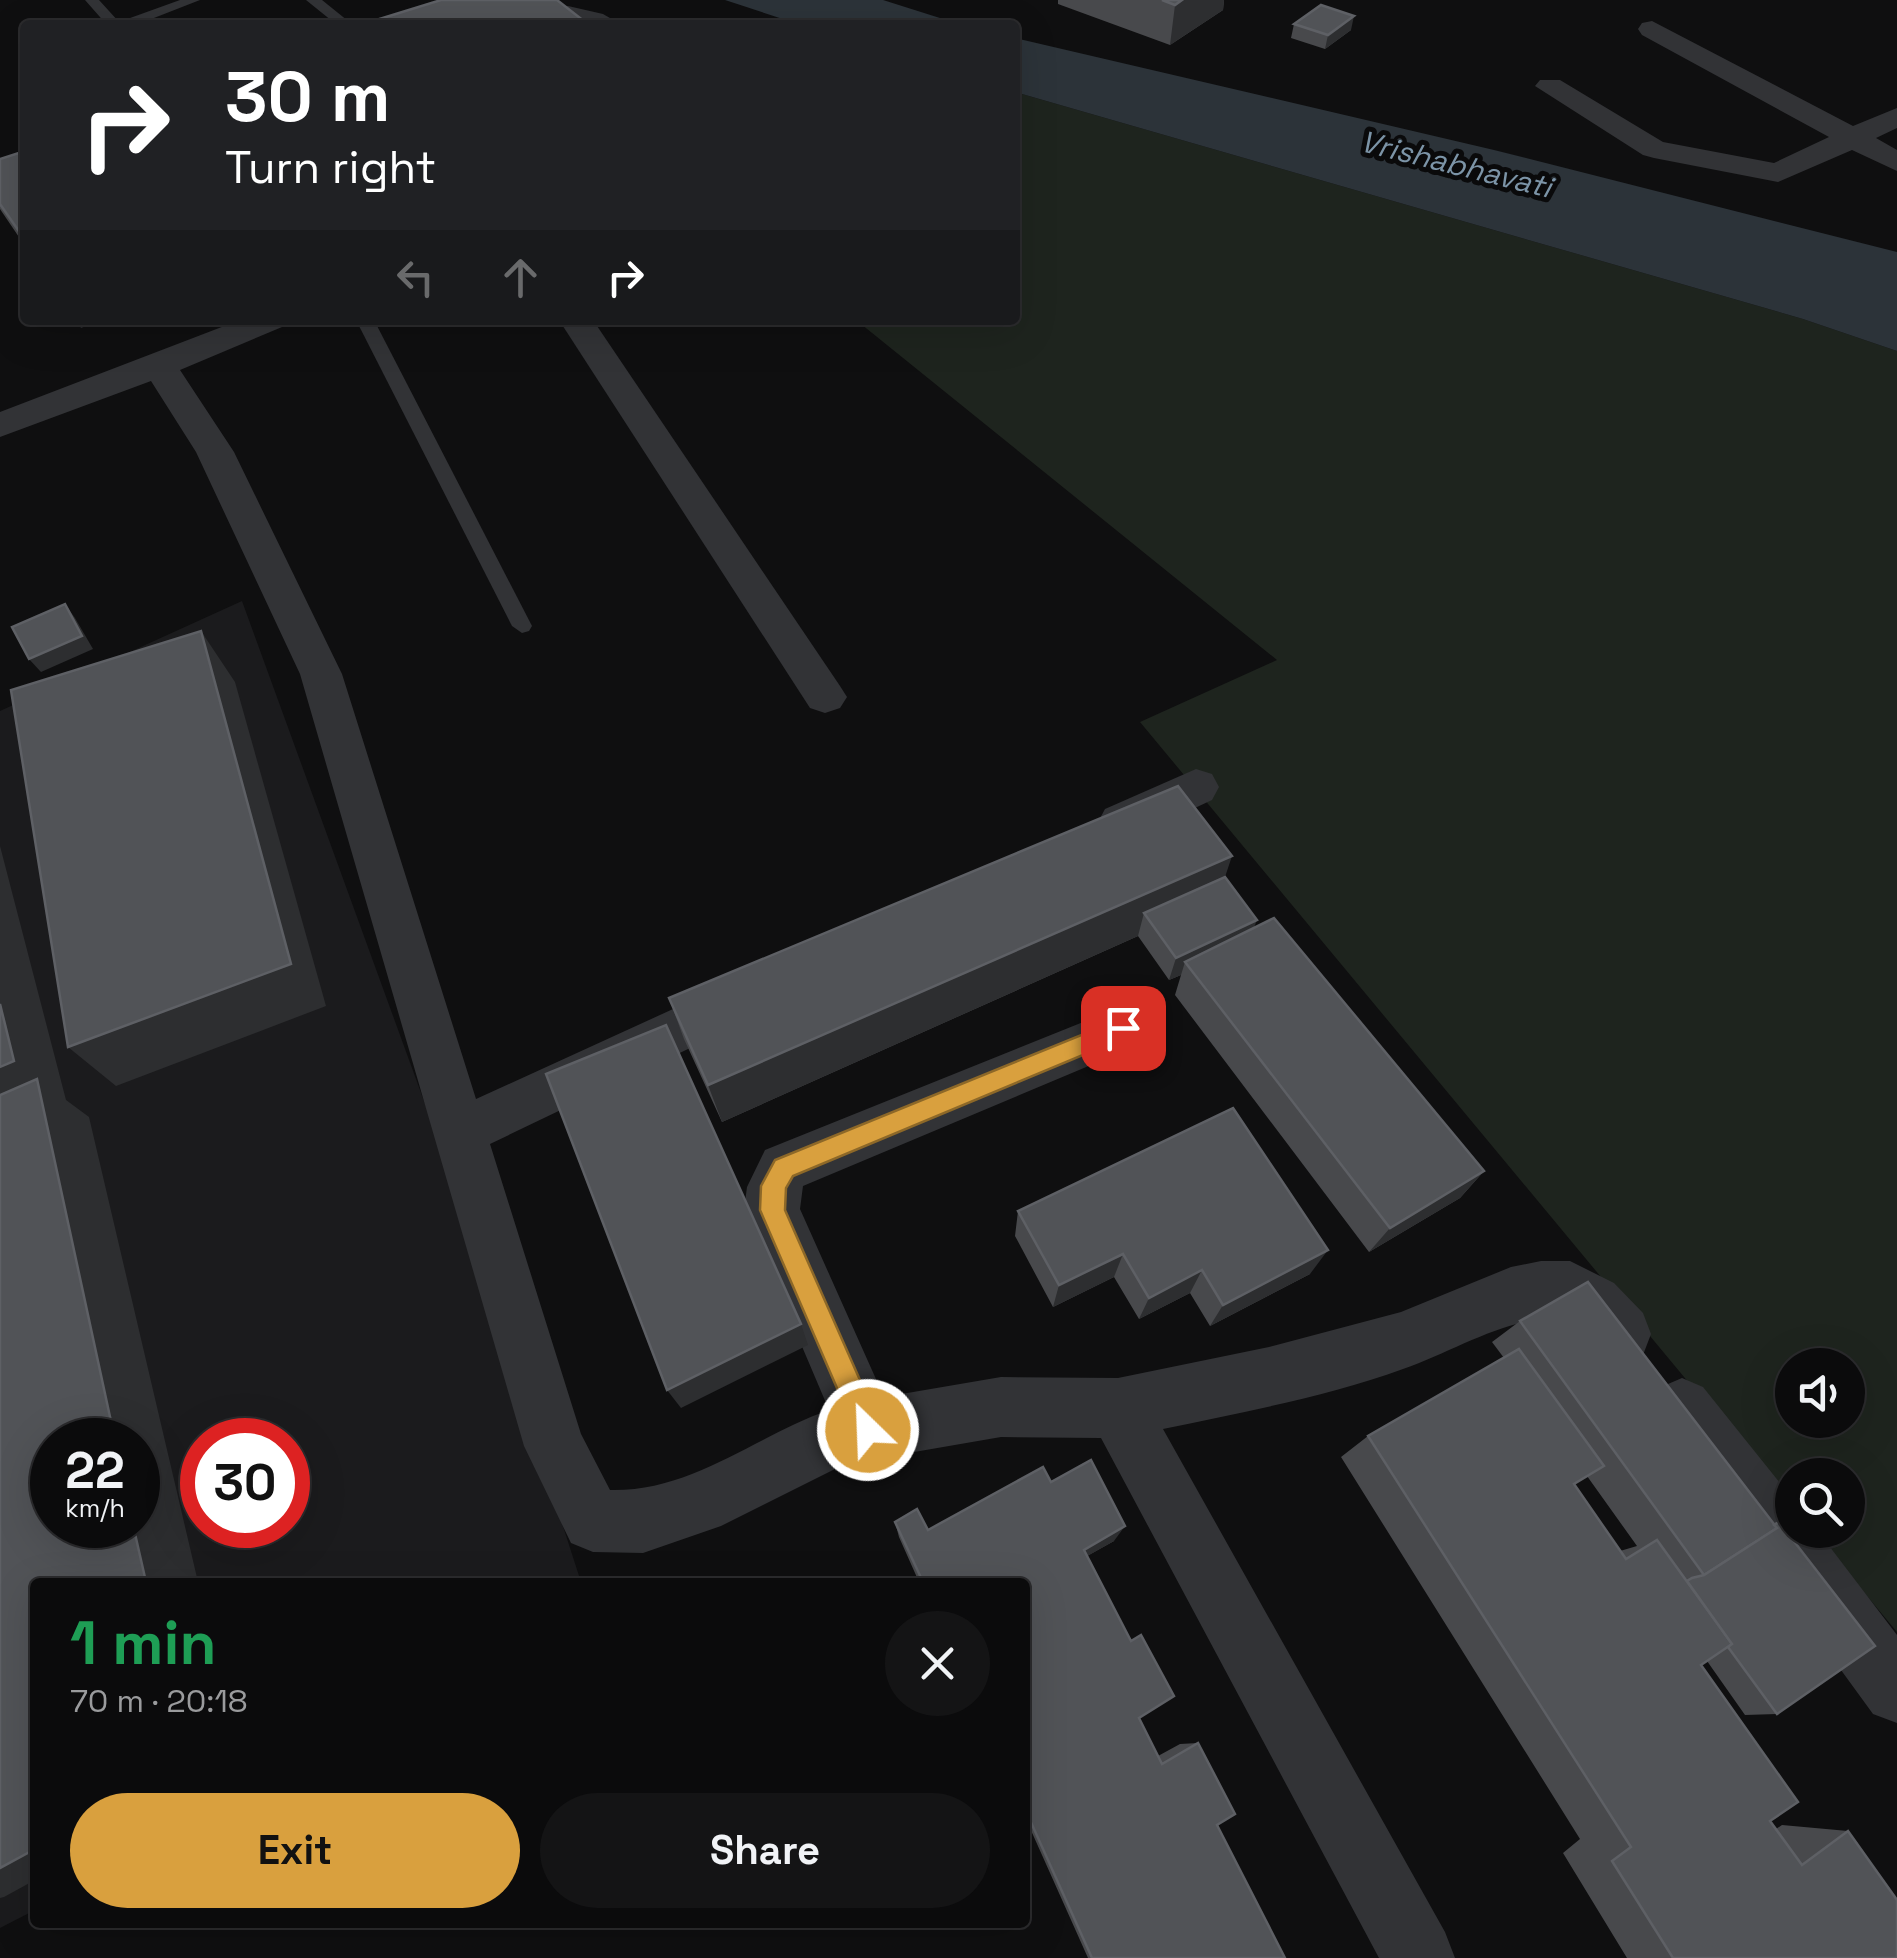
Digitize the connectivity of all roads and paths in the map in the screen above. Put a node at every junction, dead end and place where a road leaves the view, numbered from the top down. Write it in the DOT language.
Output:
graph roads {
  1 [pos="92,0"];
  2 [pos="193,0"];
  3 [pos="313,0"];
  4 [pos="110,20"];
  5 [pos="137,20"];
  6 [pos="339,20"];
  7 [pos="504,20"];
  8 [pos="608,20"];
  9 [pos="1652,29"];
  10 [pos="1550,86"];
  11 [pos="1897,117"];
  12 [pos="1853,138"];
  13 [pos="1897,162"];
  14 [pos="258,325"];
  15 [pos="368,325"];
  16 [pos="579,325"];
  17 [pos="159,366"];
  18 [pos="0,425"];
  19 [pos="522,626"];
  20 [pos="825,697"];
  21 [pos="1196,787"];
  22 [pos="1088,838"];
  23 [pos="783,980"];
  24 [pos="1123,1028"];
  25 [pos="460,1132"];
  26 [pos="1118,1408"];
  27 [pos="868,1430"];
  28 [pos="1897,1690"];
  29 [pos="1419,1958"];
  1 -- 4 [label="lane"];
  2 -- 5 [label="lane"];
  3 -- 6 [label="lane"];
  7 -- 8 [label="lane"];
  9 -- 12 [label="street"];
  10 -- 12 [label="street"];
  11 -- 12 [label="street"];
  12 -- 13 [label="street"];
  14 -- 17 [label="street"];
  15 -- 19 [label="lane"];
  16 -- 20 [label="street"];
  17 -- 18 [label="street"];
  17 -- 25 [label="street"];
  21 -- 22 [label="street"];
  23 -- 25 [label="street"];
  24 -- 27 [label="street"];
  25 -- 27 [label="street"];
  26 -- 27 [label="street"];
  26 -- 28 [label="street"];
  26 -- 29 [label="street"];
}
